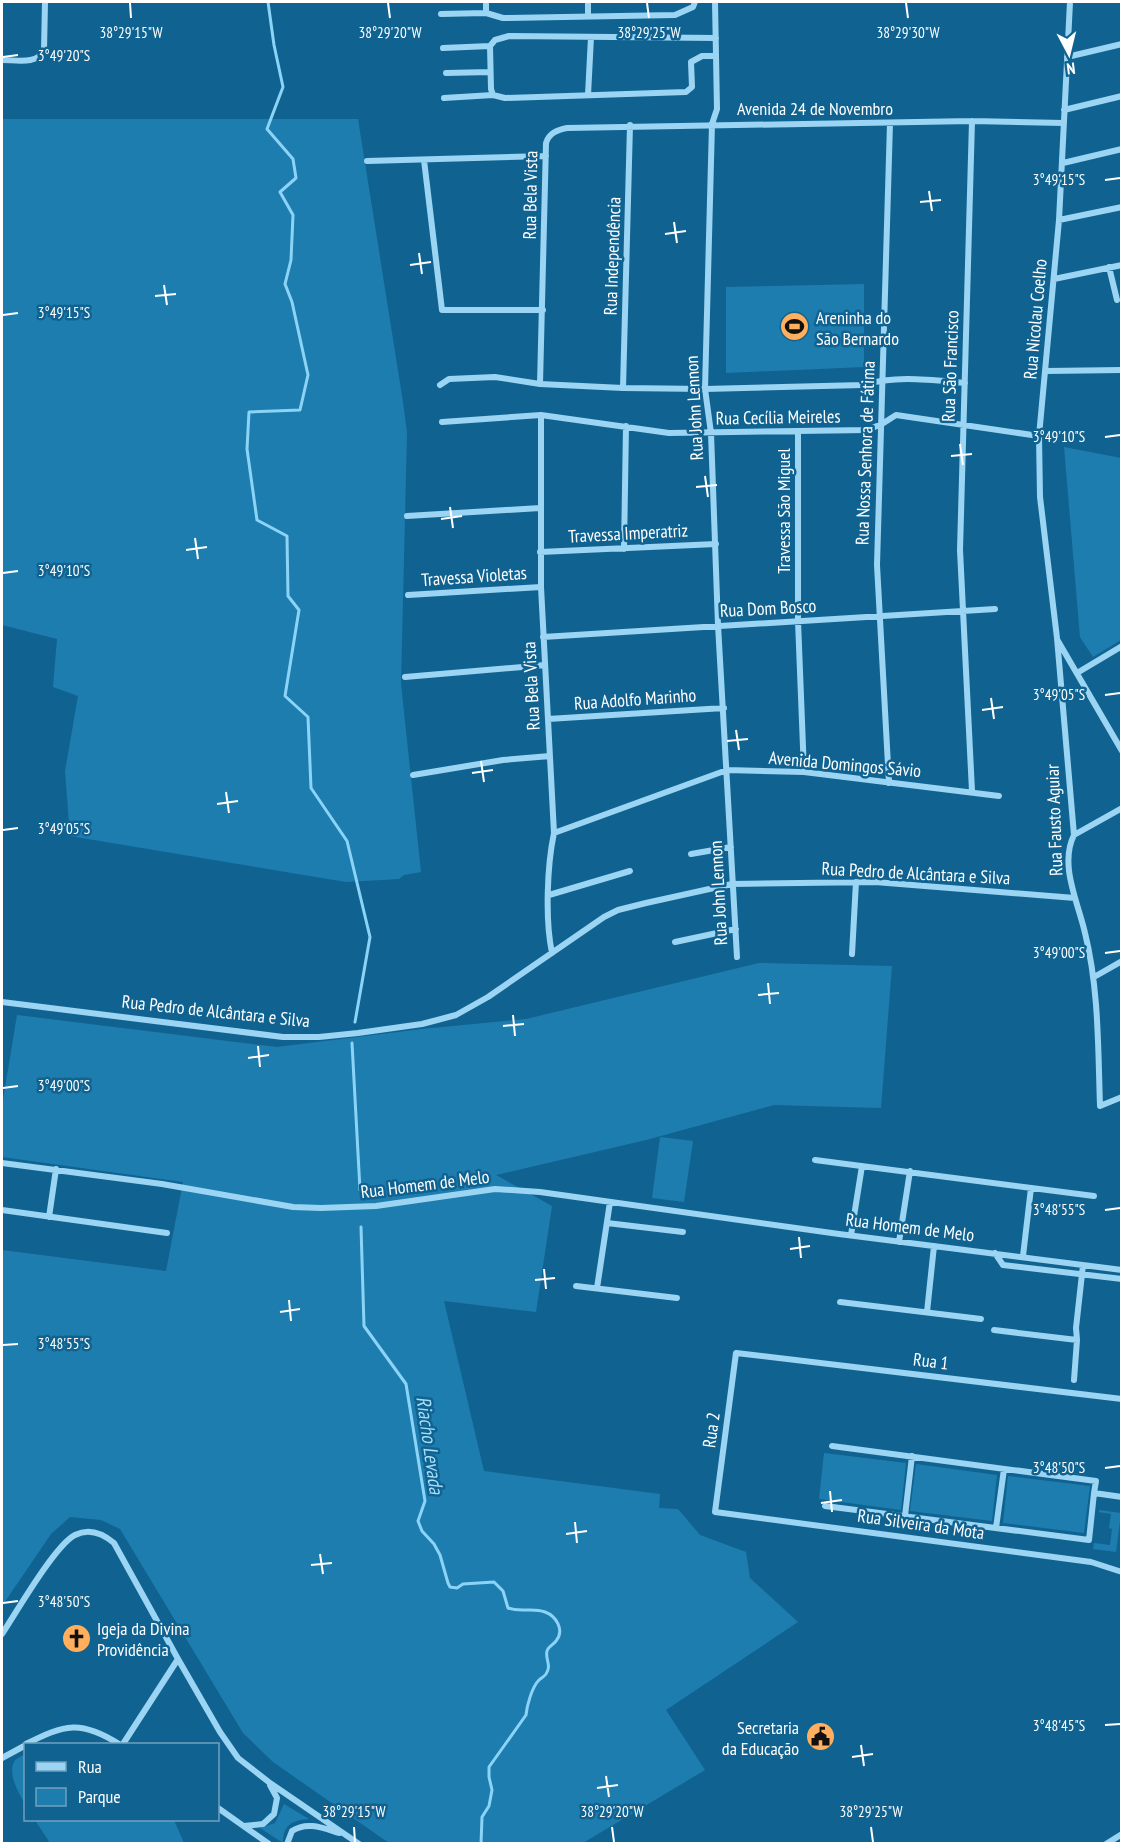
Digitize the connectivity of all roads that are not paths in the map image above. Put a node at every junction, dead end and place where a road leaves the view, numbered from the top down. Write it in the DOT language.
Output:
graph roads {
  1 [pos="45,2"];
  2 [pos="486,2"];
  3 [pos="588,2"];
  4 [pos="695,2"];
  5 [pos="716,2"];
  6 [pos="1070,2"];
  7 [pos="486,13"];
  8 [pos="441,14"];
  9 [pos="588,16"];
  10 [pos="591,37"];
  11 [pos="716,38"];
  12 [pos="1122,44"];
  13 [pos="490,46"];
  14 [pos="443,48"];
  15 [pos="716,56"];
  16 [pos="1067,57"];
  17 [pos="2,60"];
  18 [pos="490,72"];
  19 [pos="446,73"];
  20 [pos="493,95"];
  21 [pos="588,95"];
  22 [pos="1122,96"];
  23 [pos="444,98"];
  24 [pos="1064,110"];
  25 [pos="972,121"];
  26 [pos="890,123"];
  27 [pos="1063,123"];
  28 [pos="712,124"];
  29 [pos="630,126"];
  30 [pos="567,128"];
  31 [pos="1122,149"];
  32 [pos="546,156"];
  33 [pos="424,160"];
  34 [pos="367,161"];
  35 [pos="1063,163"];
  36 [pos="1122,207"];
  37 [pos="1059,220"];
  38 [pos="1122,265"];
  39 [pos="1109,267"];
  40 [pos="1054,279"];
  41 [pos="1117,300"];
  42 [pos="543,310"];
  43 [pos="1122,370"];
  44 [pos="1046,371"];
  45 [pos="883,380"];
  46 [pos="965,383"];
  47 [pos="540,384"];
  48 [pos="440,385"];
  49 [pos="623,388"];
  50 [pos="705,389"];
  51 [pos="541,416"];
  52 [pos="442,422"];
  53 [pos="882,424"];
  54 [pos="963,424"];
  55 [pos="626,426"];
  56 [pos="798,431"];
  57 [pos="711,433"];
  58 [pos="1039,436"];
  59 [pos="540,508"];
  60 [pos="407,516"];
  61 [pos="716,544"];
  62 [pos="624,549"];
  63 [pos="540,552"];
  64 [pos="541,587"];
  65 [pos="408,595"];
  66 [pos="995,609"];
  67 [pos="962,610"];
  68 [pos="879,616"];
  69 [pos="798,621"];
  70 [pos="718,626"];
  71 [pos="543,638"];
  72 [pos="1056,638"];
  73 [pos="1122,646"];
  74 [pos="545,665"];
  75 [pos="1077,673"];
  76 [pos="405,677"];
  77 [pos="724,708"];
  78 [pos="548,719"];
  79 [pos="1122,751"];
  80 [pos="550,756"];
  81 [pos="727,770"];
  82 [pos="804,772"];
  83 [pos="412,775"];
  84 [pos="889,783"];
  85 [pos="972,791"];
  86 [pos="999,796"];
  87 [pos="1122,808"];
  88 [pos="554,833"];
  89 [pos="1074,835"];
  90 [pos="731,847"];
  91 [pos="691,854"];
  92 [pos="630,871"];
  93 [pos="856,882"];
  94 [pos="732,884"];
  95 [pos="549,895"];
  96 [pos="1075,898"];
  97 [pos="736,929"];
  98 [pos="675,942"];
  99 [pos="552,953"];
  100 [pos="852,954"];
  101 [pos="737,957"];
  102 [pos="1122,961"];
  103 [pos="1094,977"];
  104 [pos="2,1002"];
  105 [pos="1122,1097"];
  106 [pos="815,1160"];
  107 [pos="2,1163"];
  108 [pos="862,1166"];
  109 [pos="56,1169"];
  110 [pos="910,1172"];
  111 [pos="1031,1188"];
  112 [pos="1094,1196"];
  113 [pos="610,1202"];
  114 [pos="2,1210"];
  115 [pos="49,1217"];
  116 [pos="607,1223"];
  117 [pos="683,1232"];
  118 [pos="167,1233"];
  119 [pos="851,1235"];
  120 [pos="899,1242"];
  121 [pos="934,1246"];
  122 [pos="995,1253"];
  123 [pos="1023,1256"];
  124 [pos="1083,1265"];
  125 [pos="1122,1270"];
  126 [pos="1082,1275"];
  127 [pos="1122,1279"];
  128 [pos="576,1286"];
  129 [pos="597,1288"];
  130 [pos="677,1298"];
  131 [pos="840,1302"];
  132 [pos="927,1312"];
  133 [pos="981,1319"];
  134 [pos="994,1330"];
  135 [pos="1077,1340"];
  136 [pos="736,1353"];
  137 [pos="1074,1380"];
  138 [pos="1122,1399"];
  139 [pos="832,1446"];
  140 [pos="912,1456"];
  141 [pos="1004,1469"];
  142 [pos="1094,1493"];
  143 [pos="1122,1497"];
  144 [pos="825,1506"];
  145 [pos="715,1512"];
  146 [pos="905,1516"];
  147 [pos="996,1528"];
  148 [pos="1122,1572"];
  149 [pos="2,1634"];
  150 [pos="178,1659"];
  151 [pos="30,1743"];
  152 [pos="119,1743"];
  153 [pos="122,1743"];
  154 [pos="24,1746"];
  155 [pos="2,1758"];
  156 [pos="270,1783"];
  157 [pos="219,1809"];
  158 [pos="244,1826"];
  159 [pos="1122,1834"];
  160 [pos="348,1836"];
  161 [pos="269,1844"];
  162 [pos="287,1844"];
  163 [pos="358,1844"];
  164 [pos="1106,1844"];
  1 -- 17 [label="street"];
  2 -- 7 [label="street"];
  3 -- 9 [label="street"];
  4 -- 9 [label="street"];
  5 -- 11 [label="street, Rua John Lennon"];
  6 -- 16 [label="street, Rua Nicolau Coelho"];
  7 -- 8 [label="street"];
  7 -- 9 [label="street"];
  10 -- 11 [label="street"];
  10 -- 13 [label="street"];
  10 -- 21 [label="street"];
  11 -- 15 [label="street, Rua John Lennon"];
  12 -- 16 [label="street"];
  13 -- 14 [label="street"];
  13 -- 18 [label="street"];
  15 -- 21 [label="street"];
  15 -- 28 [label="street, Rua John Lennon"];
  16 -- 24 [label="street, Rua Nicolau Coelho"];
  18 -- 19 [label="street"];
  18 -- 20 [label="street"];
  20 -- 21 [label="street"];
  20 -- 23 [label="street"];
  22 -- 24 [label="street"];
  24 -- 27 [label="street, Rua Nicolau Coelho"];
  25 -- 26 [label="street, Avenida 24 de Novembro"];
  25 -- 27 [label="street, Avenida 24 de Novembro"];
  25 -- 46 [label="street, Rua São Francisco"];
  26 -- 28 [label="street, Avenida 24 de Novembro"];
  26 -- 45 [label="street, Rua Nossa Senhora de Fátima"];
  27 -- 35 [label="street, Rua Nicolau Coelho"];
  28 -- 29 [label="street, Avenida 24 de Novembro"];
  28 -- 50 [label="street, Rua John Lennon"];
  29 -- 30 [label="street, Avenida 24 de Novembro"];
  29 -- 49 [label="street, Rua Independência"];
  30 -- 32 [label="street, Rua Bela Vista"];
  31 -- 35 [label="street"];
  32 -- 33 [label="street"];
  32 -- 42 [label="street, Rua Bela Vista"];
  33 -- 34 [label="street"];
  33 -- 42 [label="street"];
  35 -- 37 [label="street, Rua Nicolau Coelho"];
  36 -- 37 [label="street"];
  37 -- 40 [label="street, Rua Nicolau Coelho"];
  38 -- 39 [label="street"];
  39 -- 40 [label="street"];
  39 -- 41 [label="street"];
  40 -- 44 [label="street, Rua Nicolau Coelho"];
  42 -- 47 [label="street, Rua Bela Vista"];
  43 -- 44 [label="street"];
  44 -- 58 [label="street, Rua Nicolau Coelho"];
  45 -- 46 [label="street, Rua Cecília Meireles"];
  45 -- 50 [label="street, Rua Cecília Meireles"];
  45 -- 53 [label="street, Rua Nossa Senhora de Fátima"];
  46 -- 54 [label="street, Rua São Francisco"];
  47 -- 48 [label="street, Rua Cecília Meireles"];
  47 -- 49 [label="street, Rua Cecília Meireles"];
  49 -- 50 [label="street, Rua Cecília Meireles"];
  50 -- 57 [label="street, Rua John Lennon"];
  51 -- 52 [label="street, Rua Cecília Meireles"];
  51 -- 55 [label="street, Rua Cecília Meireles"];
  51 -- 59 [label="street, Rua Bela Vista"];
  53 -- 54 [label="street, Rua Cecília Meireles"];
  53 -- 56 [label="street, Rua Cecília Meireles"];
  53 -- 68 [label="street, Rua Nossa Senhora de Fátima"];
  54 -- 58 [label="street, Rua Cecília Meireles"];
  54 -- 67 [label="street, Rua São Francisco"];
  55 -- 57 [label="street, Rua Cecília Meireles"];
  55 -- 62 [label="street"];
  56 -- 57 [label="street, Rua Cecília Meireles"];
  56 -- 69 [label="street, Travessa São Miguel"];
  57 -- 61 [label="street, Rua John Lennon"];
  58 -- 72 [label="street, Rua Nicolau Coelho"];
  59 -- 60 [label="street"];
  59 -- 63 [label="street, Rua Bela Vista"];
  61 -- 62 [label="street, Travessa Imperatriz"];
  61 -- 70 [label="street, Rua John Lennon"];
  62 -- 63 [label="street, Travessa Imperatriz"];
  63 -- 64 [label="street, Rua Bela Vista"];
  64 -- 65 [label="street, Travessa Violetas"];
  64 -- 71 [label="street, Rua Bela Vista"];
  66 -- 67 [label="street, Rua Dom Bosco"];
  67 -- 68 [label="street, Rua Dom Bosco"];
  67 -- 85 [label="street, Rua São Francisco"];
  68 -- 69 [label="street, Rua Dom Bosco"];
  68 -- 84 [label="street, Rua Nossa Senhora de Fátima"];
  69 -- 70 [label="street, Rua Dom Bosco"];
  69 -- 82 [label="street, Travessa São Miguel"];
  70 -- 71 [label="street, Rua Dom Bosco"];
  70 -- 77 [label="street, Rua John Lennon"];
  71 -- 74 [label="street, Rua Bela Vista"];
  72 -- 75 [label="street"];
  72 -- 89 [label="street, Rua Fausto Aguiar"];
  73 -- 75 [label="street"];
  74 -- 76 [label="street"];
  74 -- 78 [label="street, Rua Bela Vista"];
  75 -- 79 [label="street"];
  77 -- 78 [label="street, Rua Adolfo Marinho"];
  77 -- 81 [label="street, Rua John Lennon"];
  78 -- 80 [label="street, Rua Bela Vista"];
  80 -- 83 [label="street"];
  80 -- 88 [label="street, Rua Bela Vista"];
  81 -- 82 [label="street, Avenida Domingos Sávio"];
  81 -- 88 [label="street, Avenida Domingos Sávio"];
  81 -- 90 [label="street, Rua John Lennon"];
  82 -- 84 [label="street, Avenida Domingos Sávio"];
  84 -- 85 [label="street, Avenida Domingos Sávio"];
  85 -- 86 [label="street, Avenida Domingos Sávio"];
  87 -- 89 [label="street"];
  88 -- 95 [label="street, Rua Bela Vista"];
  89 -- 96 [label="street, Rua Fausto Aguiar"];
  90 -- 91 [label="street"];
  90 -- 94 [label="street, Rua John Lennon"];
  92 -- 95 [label="street"];
  93 -- 94 [label="street, Rua Pedro de Alcântara e Silva"];
  93 -- 96 [label="street, Rua Pedro de Alcântara e Silva"];
  93 -- 100 [label="street"];
  94 -- 97 [label="street, Rua John Lennon"];
  94 -- 99 [label="street, Rua Pedro de Alcântara e Silva"];
  95 -- 99 [label="street, Rua Bela Vista"];
  96 -- 103 [label="street, Rua Fausto Aguiar"];
  97 -- 98 [label="street"];
  97 -- 101 [label="street, Rua John Lennon"];
  99 -- 104 [label="street, Rua Pedro de Alcântara e Silva"];
  102 -- 103 [label="street"];
  103 -- 105 [label="street, Rua Fausto Aguiar"];
  106 -- 108 [label="street"];
  107 -- 109 [label="street, Rua Homem de Melo"];
  108 -- 110 [label="street"];
  108 -- 119 [label="street"];
  109 -- 113 [label="street, Rua Homem de Melo"];
  109 -- 115 [label="street"];
  110 -- 111 [label="street"];
  110 -- 120 [label="street"];
  111 -- 112 [label="street"];
  111 -- 123 [label="street"];
  113 -- 116 [label="street"];
  113 -- 119 [label="street, Rua Homem de Melo"];
  114 -- 115 [label="street"];
  115 -- 118 [label="street"];
  116 -- 117 [label="street"];
  116 -- 129 [label="street"];
  119 -- 120 [label="street, Rua Homem de Melo"];
  120 -- 121 [label="street, Rua Homem de Melo"];
  121 -- 122 [label="street, Rua Homem de Melo"];
  121 -- 132 [label="street"];
  122 -- 123 [label="street, Rua Homem de Melo"];
  122 -- 126 [label="street, Rua Homem de Melo"];
  123 -- 124 [label="street, Rua Homem de Melo"];
  124 -- 125 [label="street, Rua Homem de Melo"];
  124 -- 126 [label="street"];
  126 -- 127 [label="street, Rua Homem de Melo"];
  126 -- 135 [label="street"];
  128 -- 129 [label="street"];
  129 -- 130 [label="street"];
  131 -- 132 [label="street"];
  132 -- 133 [label="street"];
  134 -- 135 [label="street"];
  135 -- 137 [label="street"];
  136 -- 138 [label="street, Rua 1"];
  136 -- 145 [label="street, Rua 2"];
  139 -- 140 [label="street"];
  140 -- 141 [label="street"];
  140 -- 146 [label="street"];
  141 -- 142 [label="street"];
  141 -- 147 [label="street"];
  142 -- 143 [label="street"];
  142 -- 147 [label="street"];
  144 -- 146 [label="street"];
  145 -- 148 [label="street, Rua Silveira da Mota"];
  146 -- 147 [label="street"];
  149 -- 150 [label="street"];
  150 -- 153 [label="street"];
  150 -- 156 [label="street"];
  151 -- 152 [label="street"];
  154 -- 155 [label="street"];
  156 -- 158 [label="street"];
  156 -- 160 [label="street"];
  157 -- 158 [label="street"];
  158 -- 161 [label="street"];
  159 -- 164 [label="street"];
  160 -- 162 [label="street"];
  160 -- 163 [label="street"];
}
